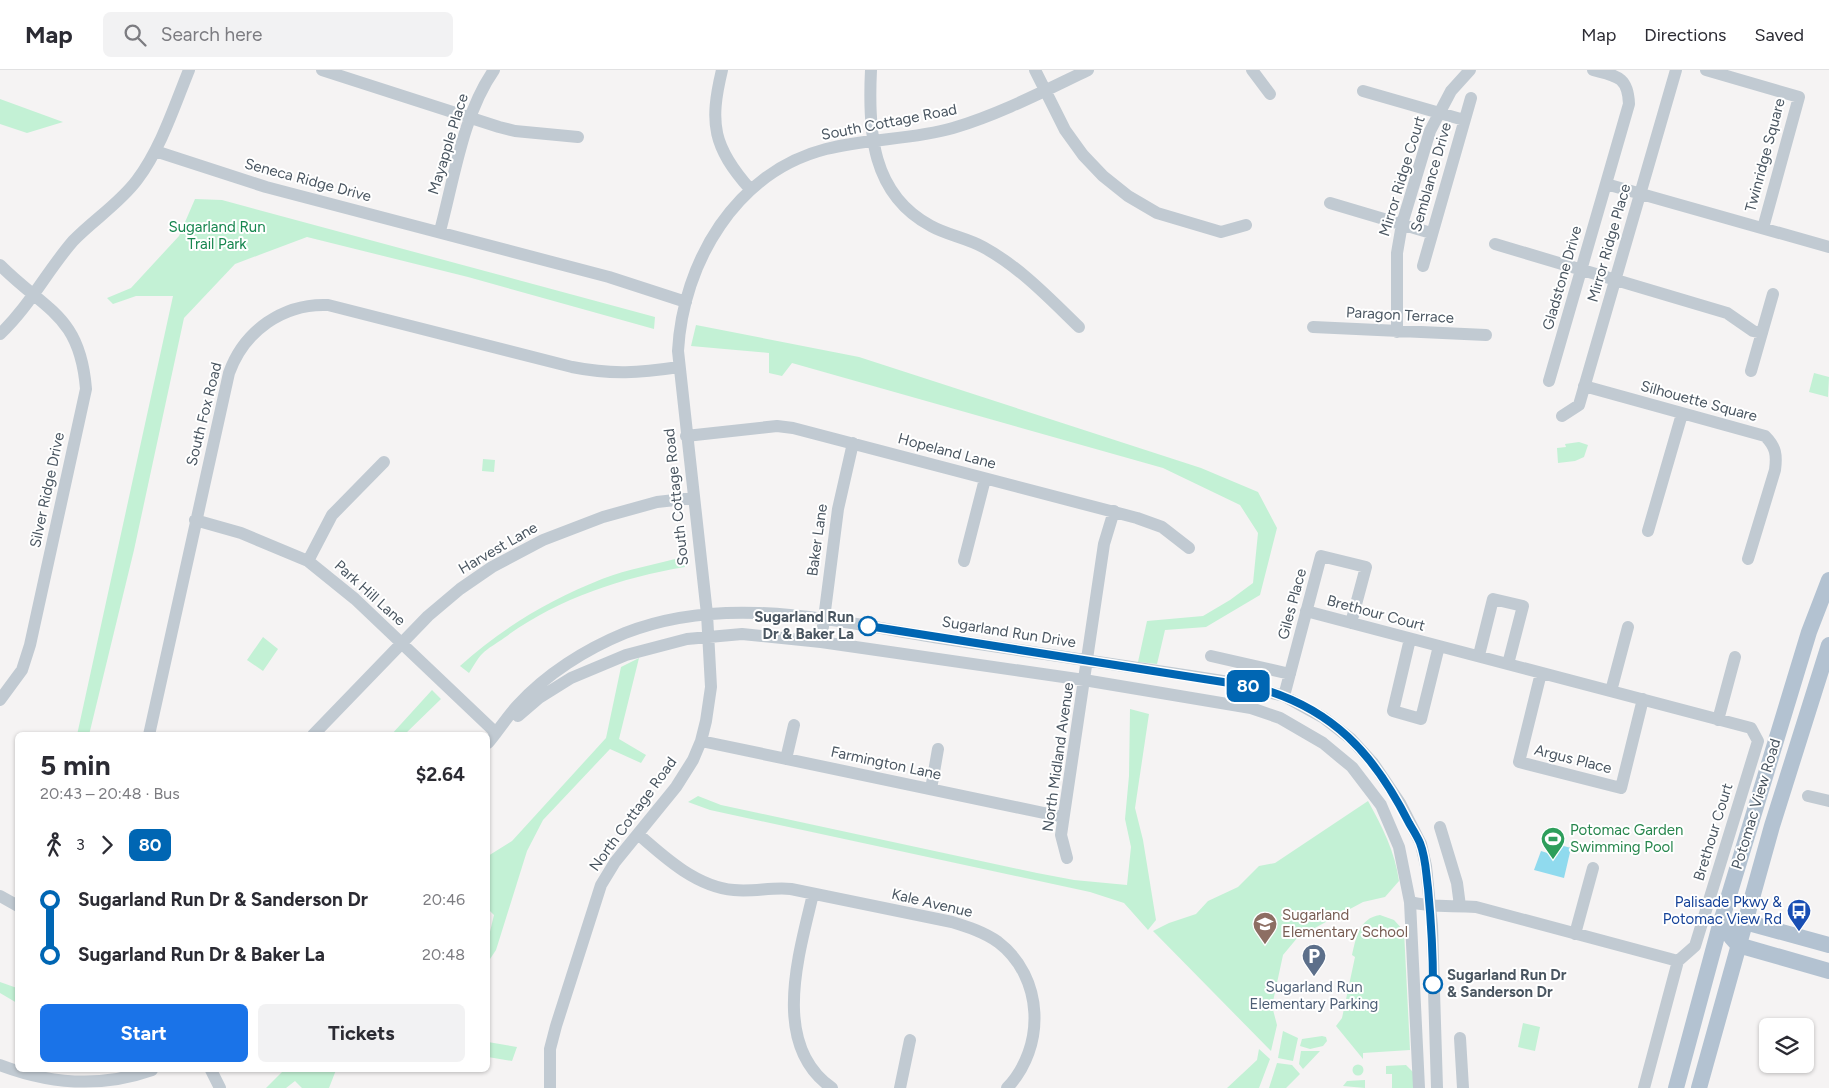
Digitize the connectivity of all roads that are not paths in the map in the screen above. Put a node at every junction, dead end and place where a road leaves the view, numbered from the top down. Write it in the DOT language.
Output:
graph roads {
  1 [pos="189,70"];
  2 [pos="322,70"];
  3 [pos="494,70"];
  4 [pos="722,70"];
  5 [pos="871,70"];
  6 [pos="1035,70"];
  7 [pos="1088,70"];
  8 [pos="1252,70"];
  9 [pos="1470,70"];
  10 [pos="1592,70"];
  11 [pos="1676,70"];
  12 [pos="1706,70"];
  13 [pos="1363,90"];
  14 [pos="1045,91"];
  15 [pos="1270,94"];
  16 [pos="1471,98"];
  17 [pos="1438,113"];
  18 [pos="470,118"];
  19 [pos="1464,120"];
  20 [pos="578,137"];
  21 [pos="873,141"];
  22 [pos="156,150"];
  23 [pos="1606,184"];
  24 [pos="750,189"];
  25 [pos="1641,194"];
  26 [pos="1330,203"];
  27 [pos="1402,224"];
  28 [pos="1246,225"];
  29 [pos="1763,228"];
  30 [pos="440,231"];
  31 [pos="1432,233"];
  32 [pos="1495,244"];
  33 [pos="1829,247"];
  34 [pos="0,265"];
  35 [pos="1423,266"];
  36 [pos="1581,269"];
  37 [pos="1616,278"];
  38 [pos="34,294"];
  39 [pos="1773,294"];
  40 [pos="686,302"];
  41 [pos="1080,327"];
  42 [pos="1313,327"];
  43 [pos="1396,332"];
  44 [pos="1762,333"];
  45 [pos="0,334"];
  46 [pos="1486,336"];
  47 [pos="679,368"];
  48 [pos="1751,371"];
  49 [pos="1550,381"];
  50 [pos="1584,386"];
  51 [pos="1682,414"];
  52 [pos="1562,416"];
  53 [pos="686,436"];
  54 [pos="853,443"];
  55 [pos="384,462"];
  56 [pos="985,478"];
  57 [pos="693,498"];
  58 [pos="1114,511"];
  59 [pos="195,520"];
  60 [pos="1648,531"];
  61 [pos="1189,548"];
  62 [pos="308,560"];
  63 [pos="1748,560"];
  64 [pos="964,561"];
  65 [pos="1829,580"];
  66 [pos="1306,611"];
  67 [pos="707,614"];
  68 [pos="1823,614"];
  69 [pos="824,618"];
  70 [pos="1351,623"];
  71 [pos="1628,627"];
  72 [pos="708,637"];
  73 [pos="1410,639"];
  74 [pos="821,642"];
  75 [pos="401,643"];
  76 [pos="1439,646"];
  77 [pos="1829,646"];
  78 [pos="1479,655"];
  79 [pos="1212,656"];
  80 [pos="1735,657"];
  81 [pos="1087,660"];
  82 [pos="1508,664"];
  83 [pos="1541,673"];
  84 [pos="1290,674"];
  85 [pos="1084,680"];
  86 [pos="1611,691"];
  87 [pos="1284,696"];
  88 [pos="1643,699"];
  89 [pos="0,700"];
  90 [pos="1718,720"];
  91 [pos="794,725"];
  92 [pos="150,732"];
  93 [pos="316,732"];
  94 [pos="486,732"];
  95 [pos="492,738"];
  96 [pos="701,741"];
  97 [pos="938,749"];
  98 [pos="786,759"];
  99 [pos="931,789"];
  100 [pos="1808,796"];
  101 [pos="1829,801"];
  102 [pos="1064,817"];
  103 [pos="1440,827"];
  104 [pos="638,834"];
  105 [pos="1067,858"];
  106 [pos="1593,868"];
  107 [pos="813,894"];
  108 [pos="0,896"];
  109 [pos="1410,902"];
  110 [pos="15,904"];
  111 [pos="1460,906"];
  112 [pos="1430,907"];
  113 [pos="1744,922"];
  114 [pos="1720,924"];
  115 [pos="1575,934"];
  116 [pos="1738,945"];
  117 [pos="1829,945"];
  118 [pos="1678,961"];
  119 [pos="1829,971"];
  120 [pos="1460,1038"];
  121 [pos="910,1040"];
  122 [pos="0,1065"];
  123 [pos="15,1070"];
  124 [pos="19,1072"];
  125 [pos="144,1072"];
  126 [pos="212,1072"];
  127 [pos="52,1084"];
  128 [pos="220,1088"];
  129 [pos="550,1088"];
  130 [pos="832,1088"];
  131 [pos="900,1088"];
  132 [pos="1007,1088"];
  133 [pos="1419,1088"];
  134 [pos="1436,1088"];
  135 [pos="1464,1088"];
  136 [pos="1644,1088"];
  137 [pos="1676,1088"];
  138 [pos="1699,1088"];
  1 -- 22 [label="street"];
  2 -- 18 [label="street"];
  3 -- 18 [label="street, Mayapple Place"];
  4 -- 24 [label="street"];
  5 -- 21 [label="street"];
  6 -- 14 [label="street"];
  7 -- 14 [label="street, South Cottage Road"];
  8 -- 15 [label="street"];
  9 -- 17 [label="street, Mirror Ridge Court"];
  10 -- 23 [label="street, Gladstone Drive"];
  11 -- 25 [label="street, Mirror Ridge Place"];
  12 -- 29 [label="street, Twinridge Square"];
  13 -- 17 [label="street"];
  14 -- 21 [label="street, South Cottage Road"];
  14 -- 28 [label="street"];
  16 -- 19 [label="street, Semblance Drive"];
  17 -- 19 [label="street"];
  17 -- 27 [label="street, Mirror Ridge Court"];
  18 -- 20 [label="street"];
  18 -- 30 [label="street, Mayapple Place"];
  19 -- 31 [label="street, Semblance Drive"];
  21 -- 24 [label="street, South Cottage Road"];
  21 -- 41 [label="street"];
  22 -- 30 [label="street, Seneca Ridge Drive"];
  22 -- 38 [label="street"];
  23 -- 25 [label="street"];
  23 -- 36 [label="street, Gladstone Drive"];
  24 -- 40 [label="street, South Cottage Road"];
  25 -- 29 [label="street, Twinridge Square"];
  25 -- 37 [label="street, Mirror Ridge Place"];
  26 -- 27 [label="street"];
  27 -- 31 [label="street"];
  27 -- 43 [label="street, Mirror Ridge Court"];
  29 -- 33 [label="street, Twinridge Square"];
  30 -- 40 [label="street, Seneca Ridge Drive"];
  31 -- 35 [label="street, Semblance Drive"];
  32 -- 36 [label="street"];
  34 -- 38 [label="street, Silver Ridge Drive"];
  36 -- 37 [label="street"];
  36 -- 49 [label="street, Gladstone Drive"];
  37 -- 44 [label="street"];
  37 -- 50 [label="street, Mirror Ridge Place"];
  38 -- 45 [label="street"];
  38 -- 89 [label="street, Silver Ridge Drive"];
  39 -- 44 [label="street"];
  40 -- 47 [label="street, South Cottage Road"];
  42 -- 43 [label="street, Paragon Terrace"];
  43 -- 46 [label="street, Paragon Terrace"];
  44 -- 48 [label="street"];
  47 -- 53 [label="street, South Cottage Road"];
  47 -- 59 [label="street, South Fox Road"];
  50 -- 51 [label="street, Silhouette Square"];
  50 -- 52 [label="street, Mirror Ridge Place"];
  51 -- 60 [label="street"];
  51 -- 63 [label="street, Silhouette Square"];
  53 -- 54 [label="street, Hopeland Lane"];
  53 -- 57 [label="street, South Cottage Road"];
  54 -- 56 [label="street, Hopeland Lane"];
  54 -- 69 [label="street, Baker Lane"];
  55 -- 62 [label="street"];
  56 -- 58 [label="street, Hopeland Lane"];
  56 -- 64 [label="street"];
  57 -- 67 [label="street, South Cottage Road"];
  57 -- 75 [label="street, Harvest Lane"];
  58 -- 61 [label="street, Hopeland Lane"];
  58 -- 81 [label="street, North Midland Avenue"];
  59 -- 62 [label="street, Park Hill Lane"];
  59 -- 92 [label="street, South Fox Road"];
  62 -- 75 [label="street, Park Hill Lane"];
  65 -- 68 [label="main road, Potomac View Road"];
  66 -- 70 [label="street, Brethour Court"];
  66 -- 70 [label="street, Giles Place"];
  66 -- 84 [label="street, Giles Place"];
  67 -- 69 [label="street, Sugarland Run Drive"];
  67 -- 72 [label="street, North Cottage Road"];
  67 -- 95 [label="street, Sugarland Run Drive"];
  68 -- 114 [label="main road, Potomac View Road"];
  69 -- 74 [label="street, Baker Lane"];
  69 -- 81 [label="street, Sugarland Run Drive"];
  70 -- 73 [label="street, Brethour Court"];
  71 -- 86 [label="street"];
  72 -- 74 [label="street"];
  72 -- 95 [label="street"];
  72 -- 96 [label="street, North Cottage Road"];
  73 -- 76 [label="street, Brethour Court"];
  73 -- 76 [label="street"];
  74 -- 85 [label="street"];
  75 -- 93 [label="street, Harvest Lane"];
  75 -- 94 [label="street, Park Hill Lane"];
  76 -- 78 [label="street, Brethour Court"];
  77 -- 113 [label="main road, Potomac View Road"];
  78 -- 82 [label="street, Brethour Court"];
  78 -- 82 [label="street"];
  79 -- 84 [label="street"];
  80 -- 90 [label="street"];
  81 -- 85 [label="street, North Midland Avenue"];
  81 -- 87 [label="street, Sugarland Run Drive"];
  82 -- 83 [label="street, Brethour Court"];
  83 -- 86 [label="street, Brethour Court"];
  83 -- 88 [label="street, Argus Place"];
  84 -- 87 [label="street, Giles Place"];
  85 -- 102 [label="street, North Midland Avenue"];
  85 -- 109 [label="street"];
  86 -- 88 [label="street, Brethour Court"];
  87 -- 112 [label="street, Sugarland Run Drive"];
  88 -- 90 [label="street, Brethour Court"];
  90 -- 118 [label="street, Brethour Court"];
  91 -- 98 [label="street"];
  96 -- 98 [label="street, Farmington Lane"];
  96 -- 104 [label="street, North Cottage Road"];
  97 -- 99 [label="street"];
  98 -- 99 [label="street, Farmington Lane"];
  99 -- 102 [label="street, Farmington Lane"];
  100 -- 101 [label="street"];
  102 -- 105 [label="street, North Midland Avenue"];
  103 -- 111 [label="street"];
  104 -- 107 [label="street, Kale Avenue"];
  104 -- 129 [label="street, North Cottage Road"];
  106 -- 115 [label="street"];
  107 -- 130 [label="street"];
  107 -- 132 [label="street, Kale Avenue"];
  108 -- 110 [label="street"];
  109 -- 112 [label="street"];
  109 -- 133 [label="street"];
  111 -- 112 [label="street"];
  111 -- 115 [label="street"];
  112 -- 134 [label="street, Sugarland Run Drive"];
  113 -- 114 [label="main road"];
  113 -- 116 [label="main road, Potomac View Road"];
  113 -- 117 [label="main road"];
  114 -- 116 [label="main road"];
  114 -- 137 [label="main road, Potomac View Road"];
  115 -- 118 [label="street"];
  116 -- 119 [label="main road"];
  116 -- 138 [label="main road, Potomac View Road"];
  118 -- 136 [label="street"];
  120 -- 135 [label="street"];
  121 -- 131 [label="street"];
  122 -- 123 [label="street"];
  124 -- 127 [label="street"];
  125 -- 127 [label="street"];
  126 -- 128 [label="street"];
}
